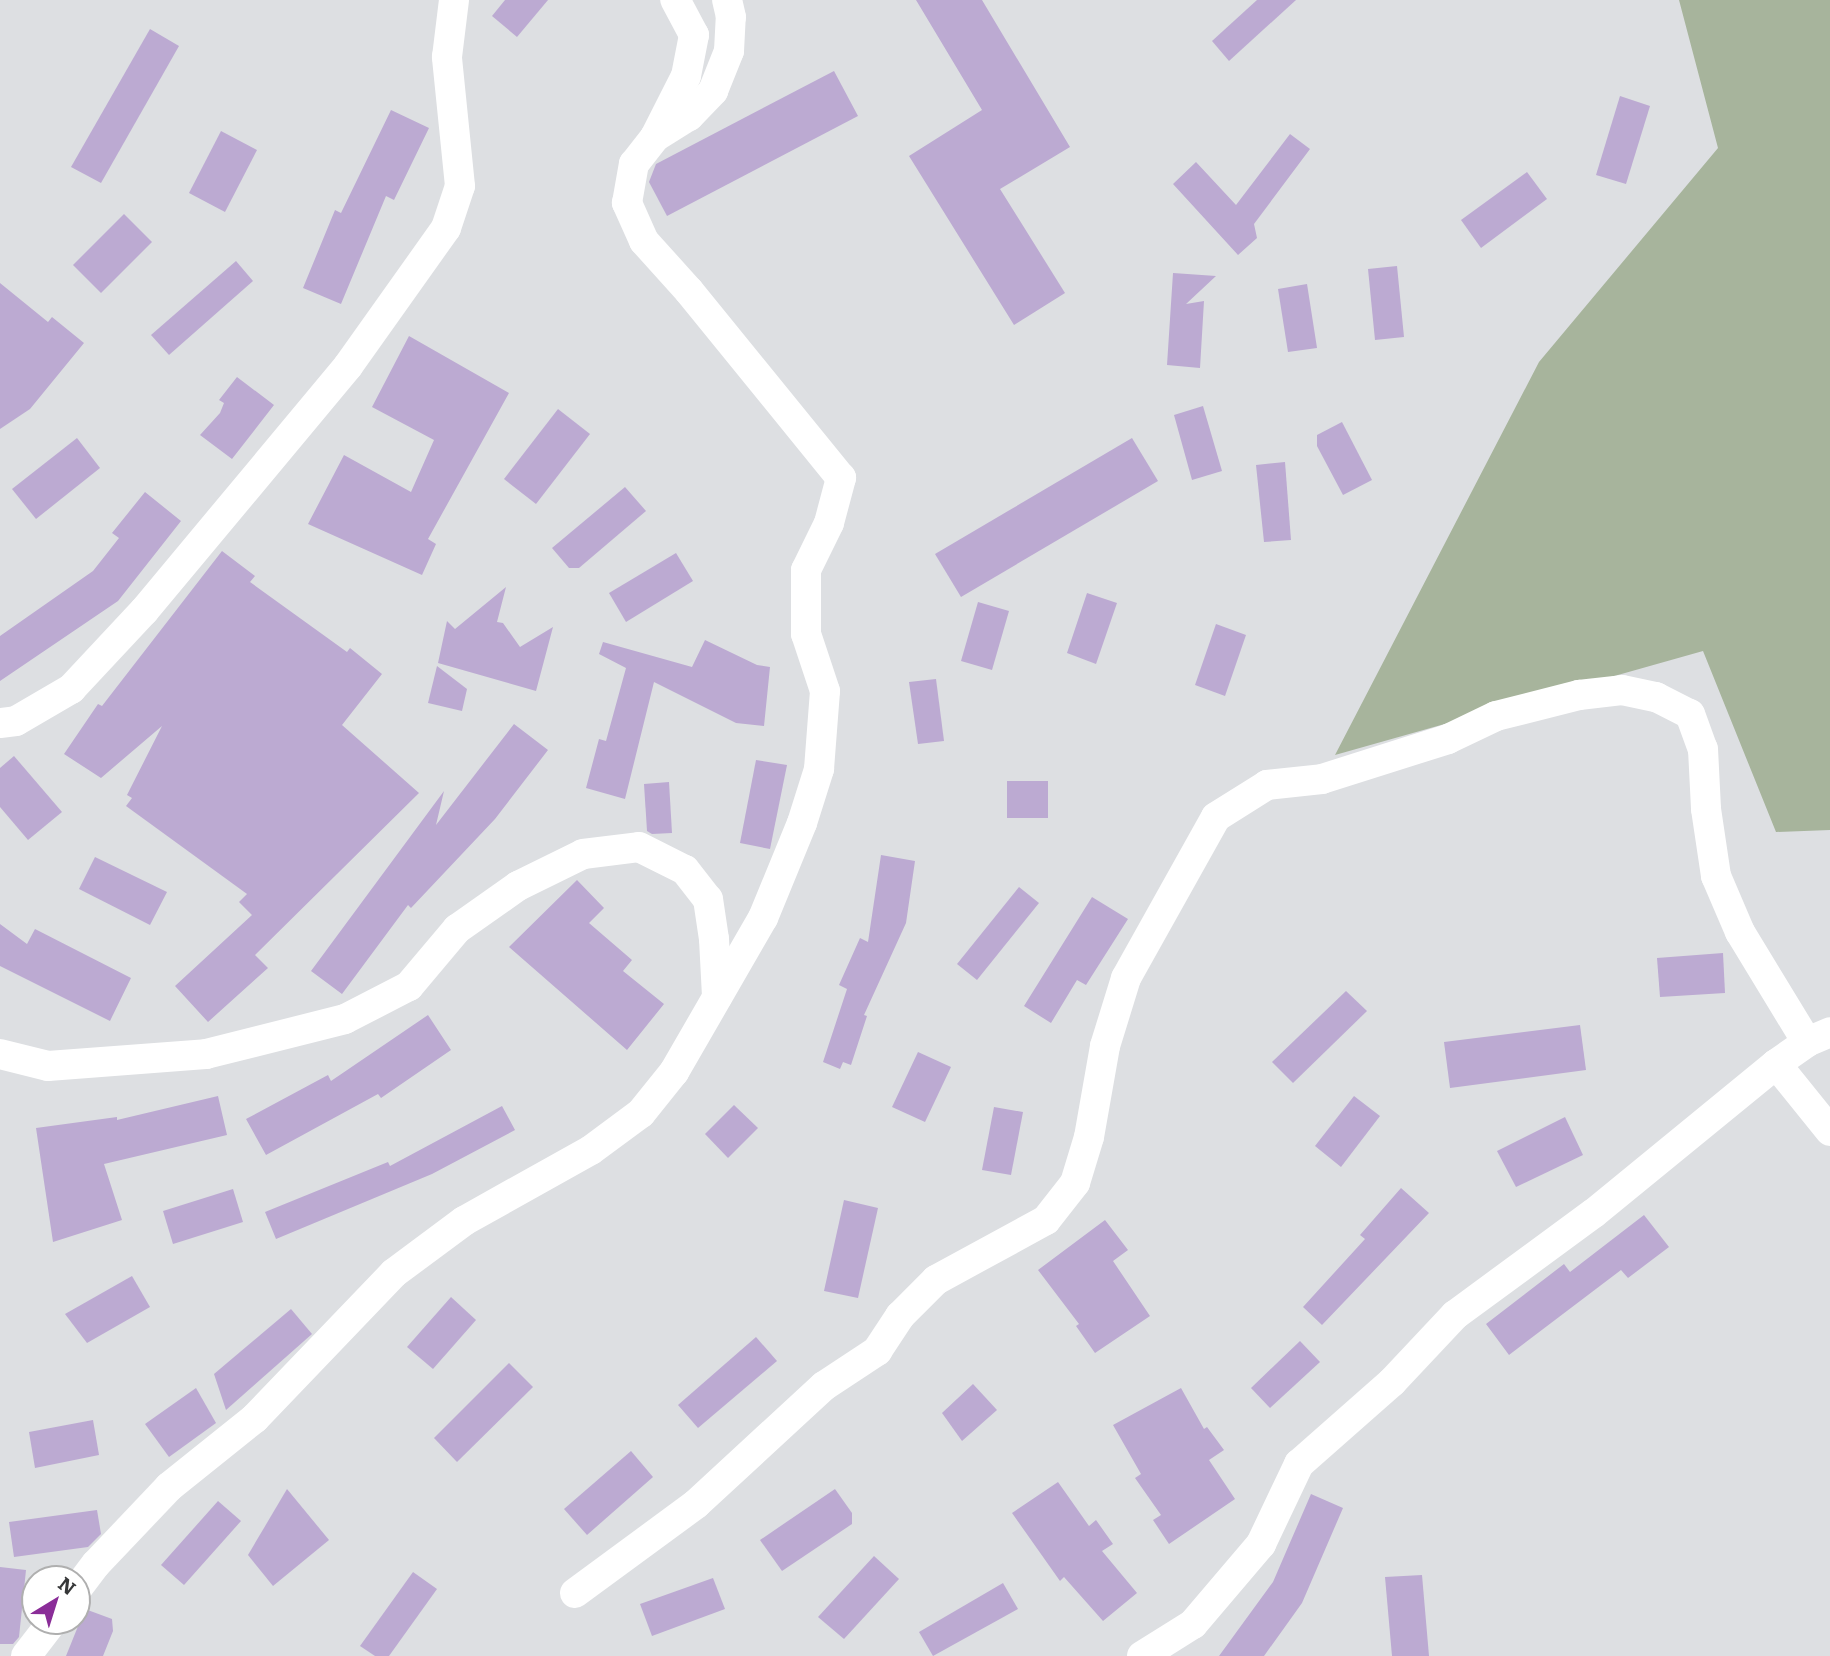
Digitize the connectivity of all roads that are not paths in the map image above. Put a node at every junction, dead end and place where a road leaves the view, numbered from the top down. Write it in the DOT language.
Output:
graph roads {
  1 [pos="454,0"];
  2 [pos="675,0"];
  3 [pos="726,0"];
  4 [pos="655,137"];
  5 [pos="0,723"];
  6 [pos="717,998"];
  7 [pos="1818,1037"];
  8 [pos="0,1054"];
  9 [pos="1776,1064"];
  10 [pos="1830,1131"];
  11 [pos="91,1571"];
  12 [pos="575,1593"];
  13 [pos="42,1635"];
  14 [pos="26,1656"];
  15 [pos="1142,1656"];
  1 -- 5 [label="street"];
  2 -- 4 [label="street"];
  3 -- 4 [label="street"];
  4 -- 6 [label="street"];
  6 -- 8 [label="street"];
  6 -- 11 [label="street"];
  7 -- 9 [label="street"];
  7 -- 12 [label="street"];
  9 -- 10 [label="street"];
  9 -- 15 [label="street"];
  13 -- 14 [label="street"];
}
